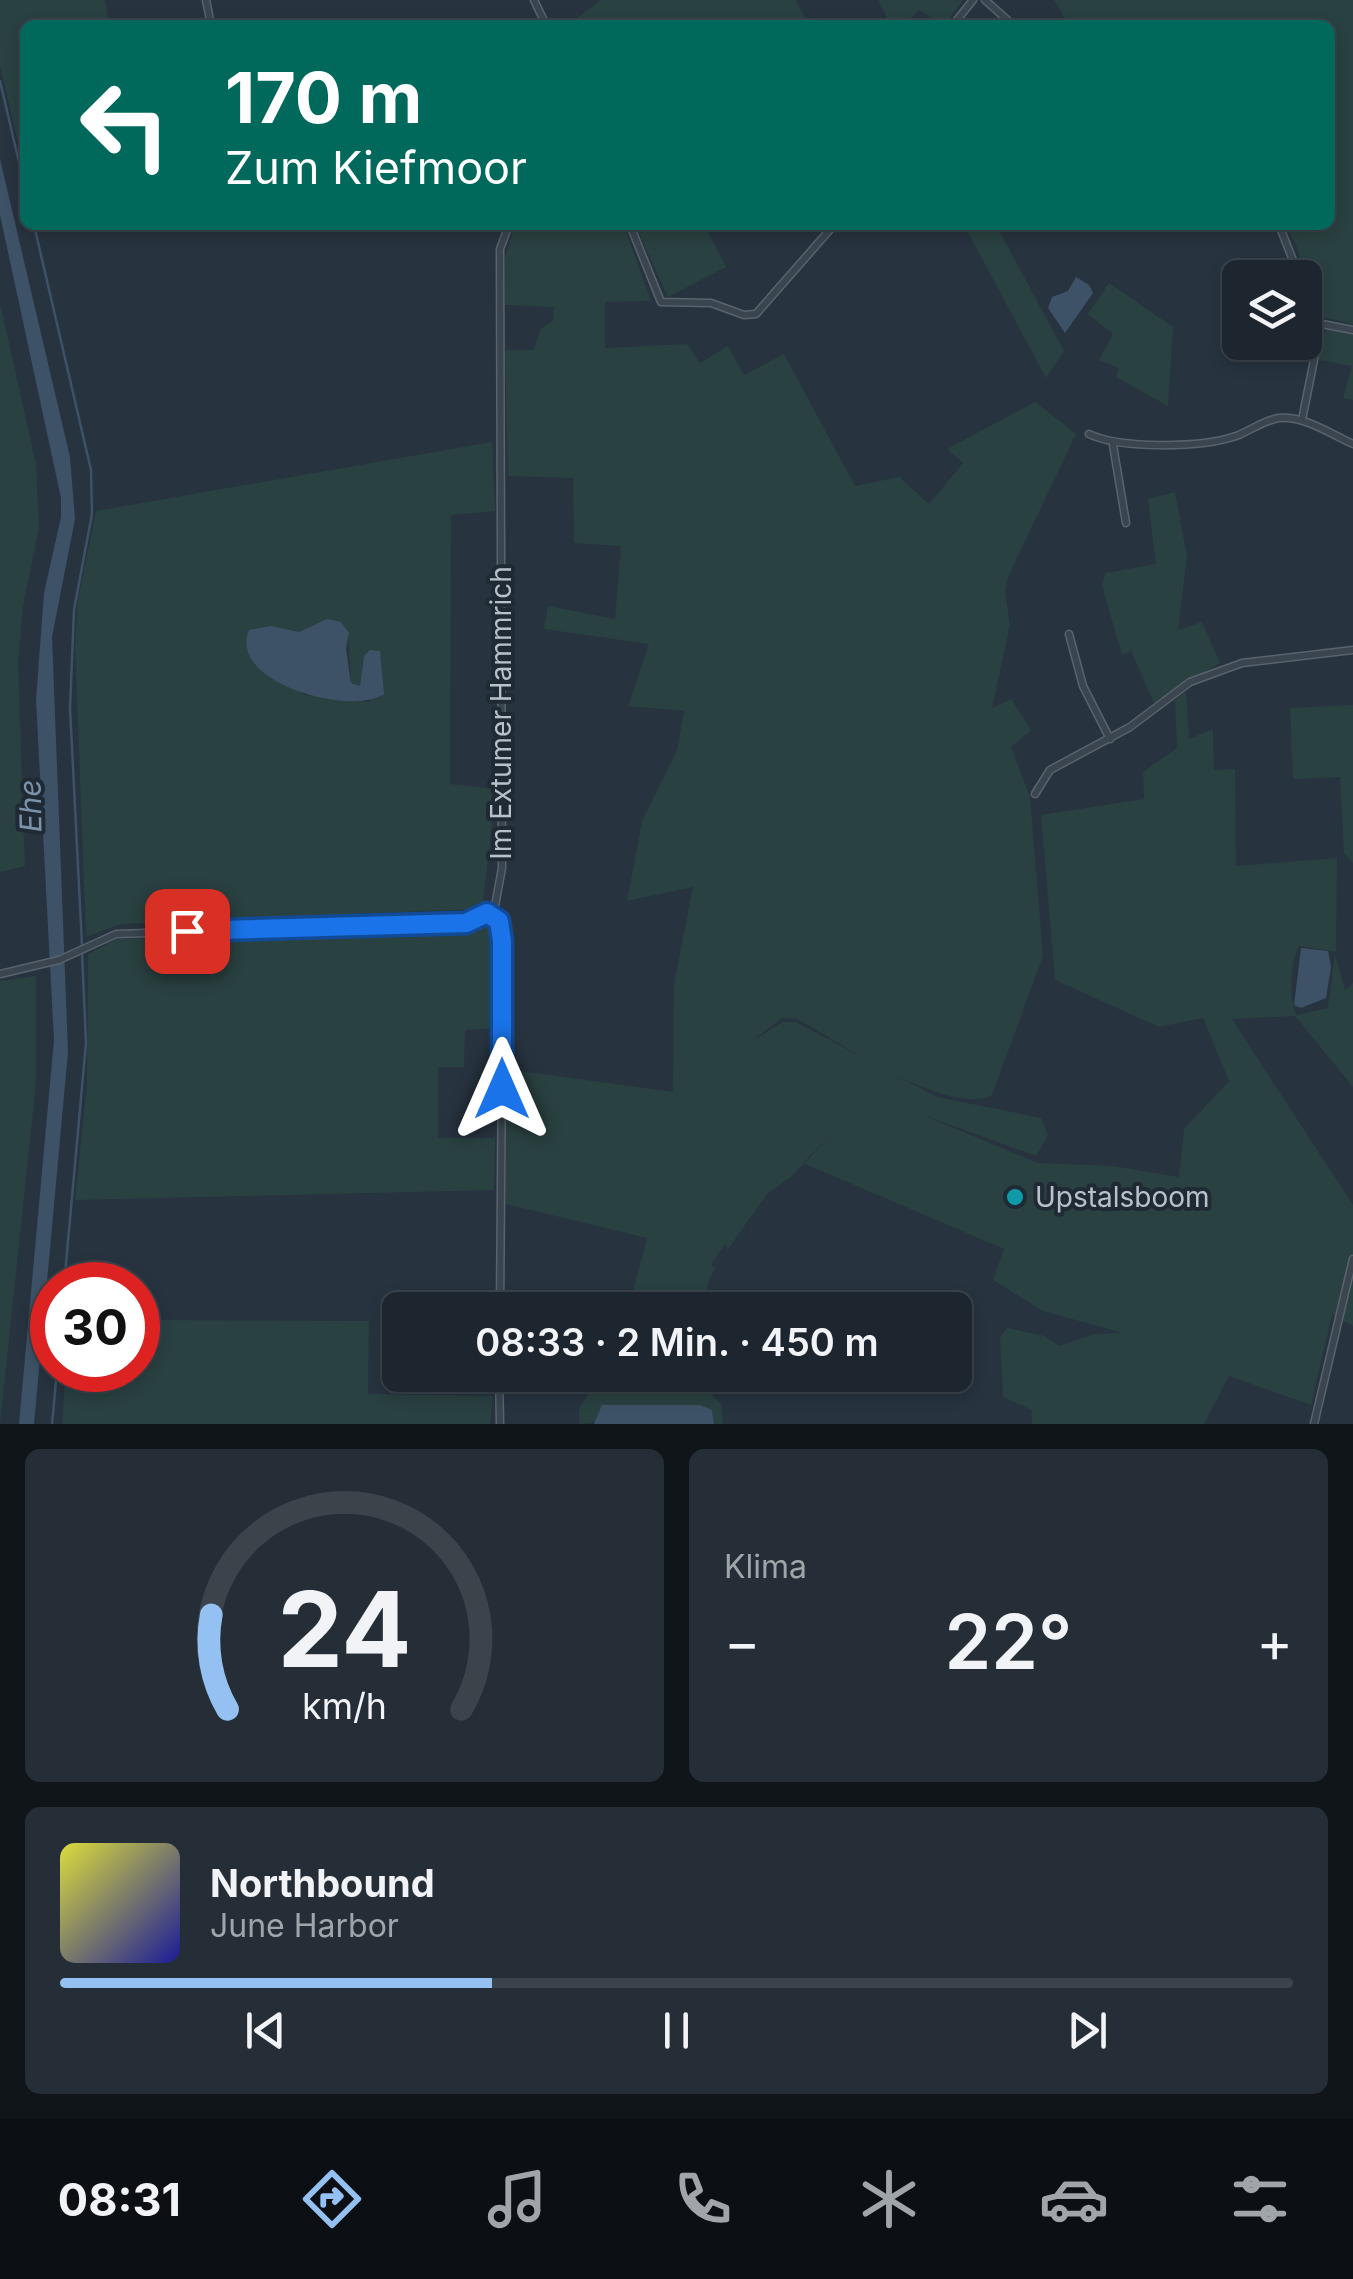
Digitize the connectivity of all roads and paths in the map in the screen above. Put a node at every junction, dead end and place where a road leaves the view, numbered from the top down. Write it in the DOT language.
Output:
graph roads {
  1 [pos="973,0"];
  2 [pos="985,0"];
  3 [pos="957,20"];
  4 [pos="1007,20"];
  5 [pos="507,230"];
  6 [pos="632,230"];
  7 [pos="830,230"];
  8 [pos="1281,230"];
  9 [pos="1293,260"];
  10 [pos="1322,324"];
  11 [pos="1353,330"];
  12 [pos="1314,360"];
  13 [pos="1302,420"];
  14 [pos="1089,434"];
  15 [pos="1353,444"];
  16 [pos="1113,445"];
  17 [pos="1126,523"];
  18 [pos="1069,634"];
  19 [pos="1353,650"];
  20 [pos="1110,738"];
  21 [pos="1034,794"];
  22 [pos="487,913"];
  23 [pos="0,974"];
  24 [pos="1353,1259"];
  25 [pos="500,1292"];
  26 [pos="499,1392"];
  27 [pos="500,1424"];
  28 [pos="1314,1424"];
  1 -- 3 [label="street"];
  2 -- 4 [label="street"];
  5 -- 22 [label="street, Im Extumer Hammrich"];
  6 -- 7 [label="street"];
  8 -- 9 [label="street"];
  10 -- 11 [label="street"];
  12 -- 13 [label="street"];
  13 -- 15 [label="street"];
  13 -- 16 [label="street"];
  14 -- 16 [label="street"];
  16 -- 17 [label="street"];
  18 -- 20 [label="street"];
  19 -- 20 [label="street"];
  20 -- 21 [label="street"];
  22 -- 23 [label="street"];
  22 -- 25 [label="street"];
  24 -- 28 [label="street"];
  26 -- 27 [label="street"];
}
